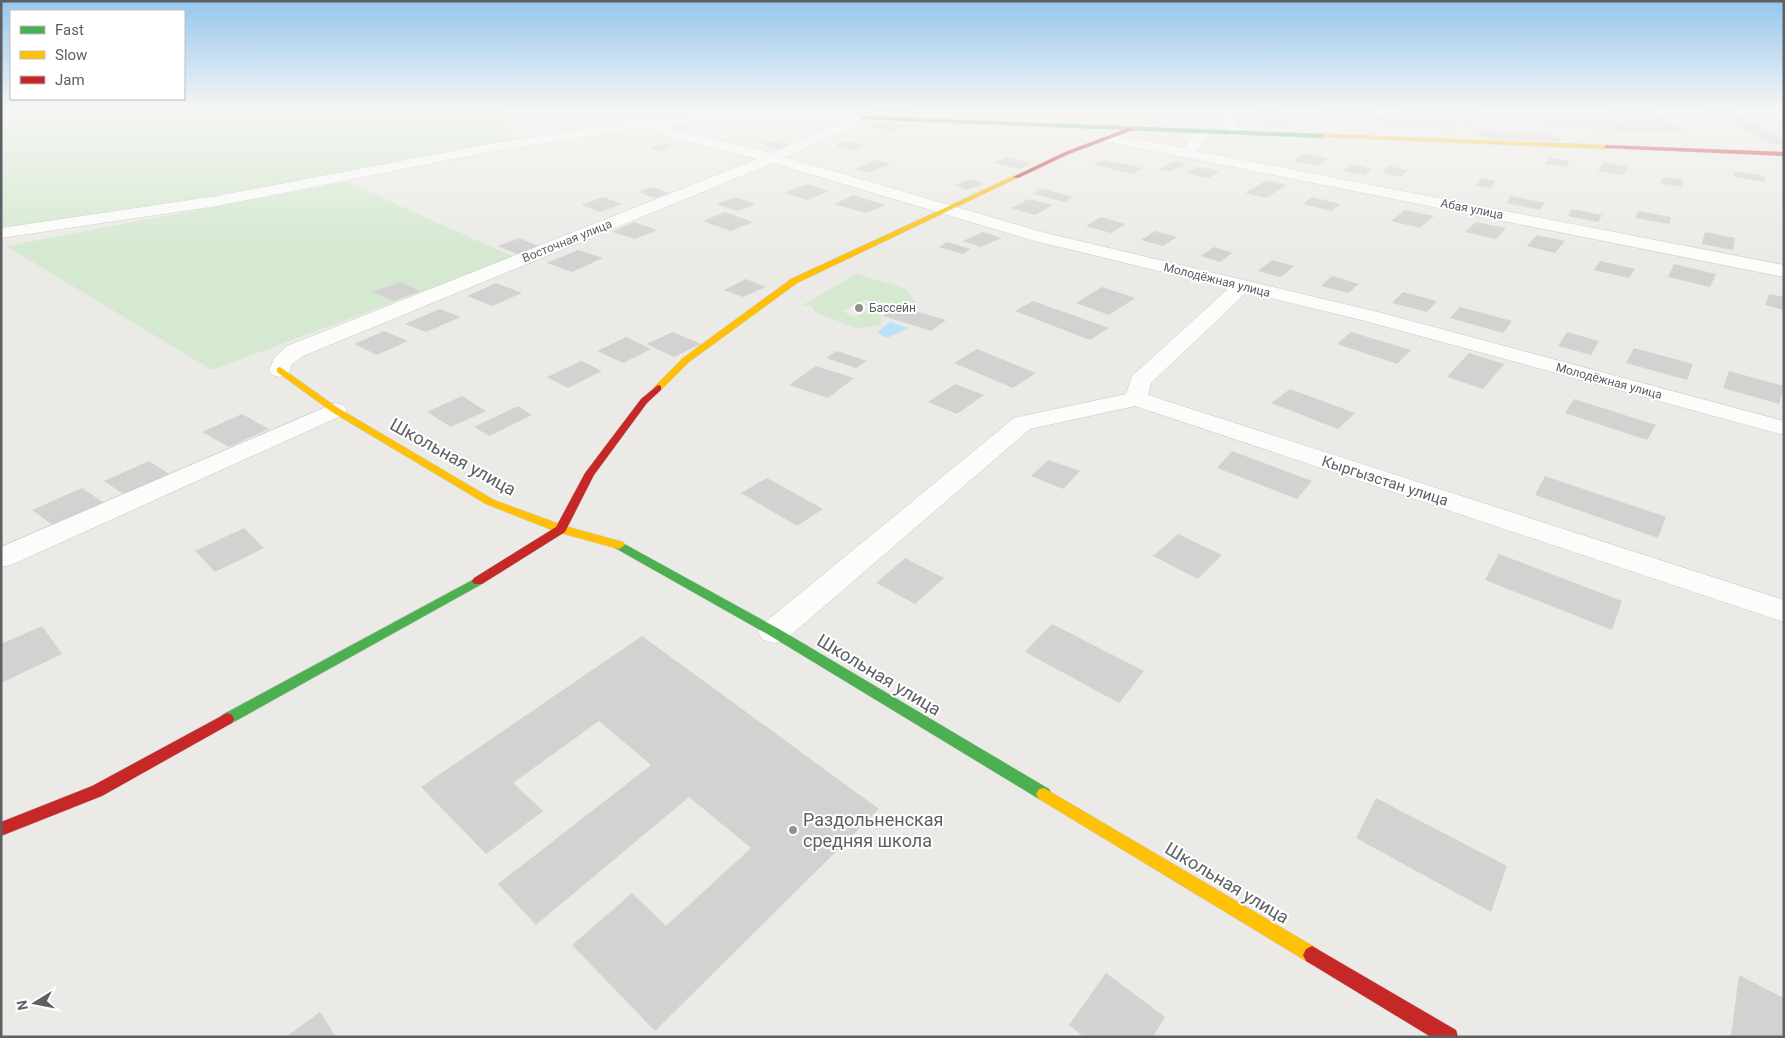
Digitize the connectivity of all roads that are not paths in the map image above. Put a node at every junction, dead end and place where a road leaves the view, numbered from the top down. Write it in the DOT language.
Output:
graph roads {
  1 [pos="446,156"];
  2 [pos="766,156"];
  3 [pos="775,156"];
  4 [pos="1060,156"];
  5 [pos="1204,156"];
  6 [pos="772,158"];
  7 [pos="948,210"];
  8 [pos="1,233"];
  9 [pos="1784,271"];
  10 [pos="1242,286"];
  11 [pos="280,370"];
  12 [pos="1136,399"];
  13 [pos="335,410"];
  14 [pos="1784,428"];
  15 [pos="561,529"];
  16 [pos="1,558"];
  17 [pos="1784,612"];
  18 [pos="774,632"];
  19 [pos="1,829"];
  20 [pos="1449,1037"];
  1 -- 8 [label="street"];
  2 -- 6 [label="street, Молодёжная улица"];
  3 -- 6 [label="street, Восточная улица"];
  4 -- 7 [label="street"];
  5 -- 9 [label="street, Абая улица"];
  6 -- 7 [label="street, Молодёжная улица"];
  6 -- 11 [label="street, Восточная улица"];
  7 -- 10 [label="street, Молодёжная улица"];
  7 -- 15 [label="street"];
  10 -- 12 [label="street"];
  10 -- 14 [label="street, Молодёжная улица"];
  11 -- 13 [label="street, Школьная улица"];
  12 -- 17 [label="street, Кыргызстан улица"];
  12 -- 18 [label="street"];
  13 -- 15 [label="street, Школьная улица"];
  13 -- 16 [label="street"];
  15 -- 18 [label="street, Школьная улица"];
  15 -- 19 [label="street"];
  18 -- 20 [label="street, Школьная улица"];
}
